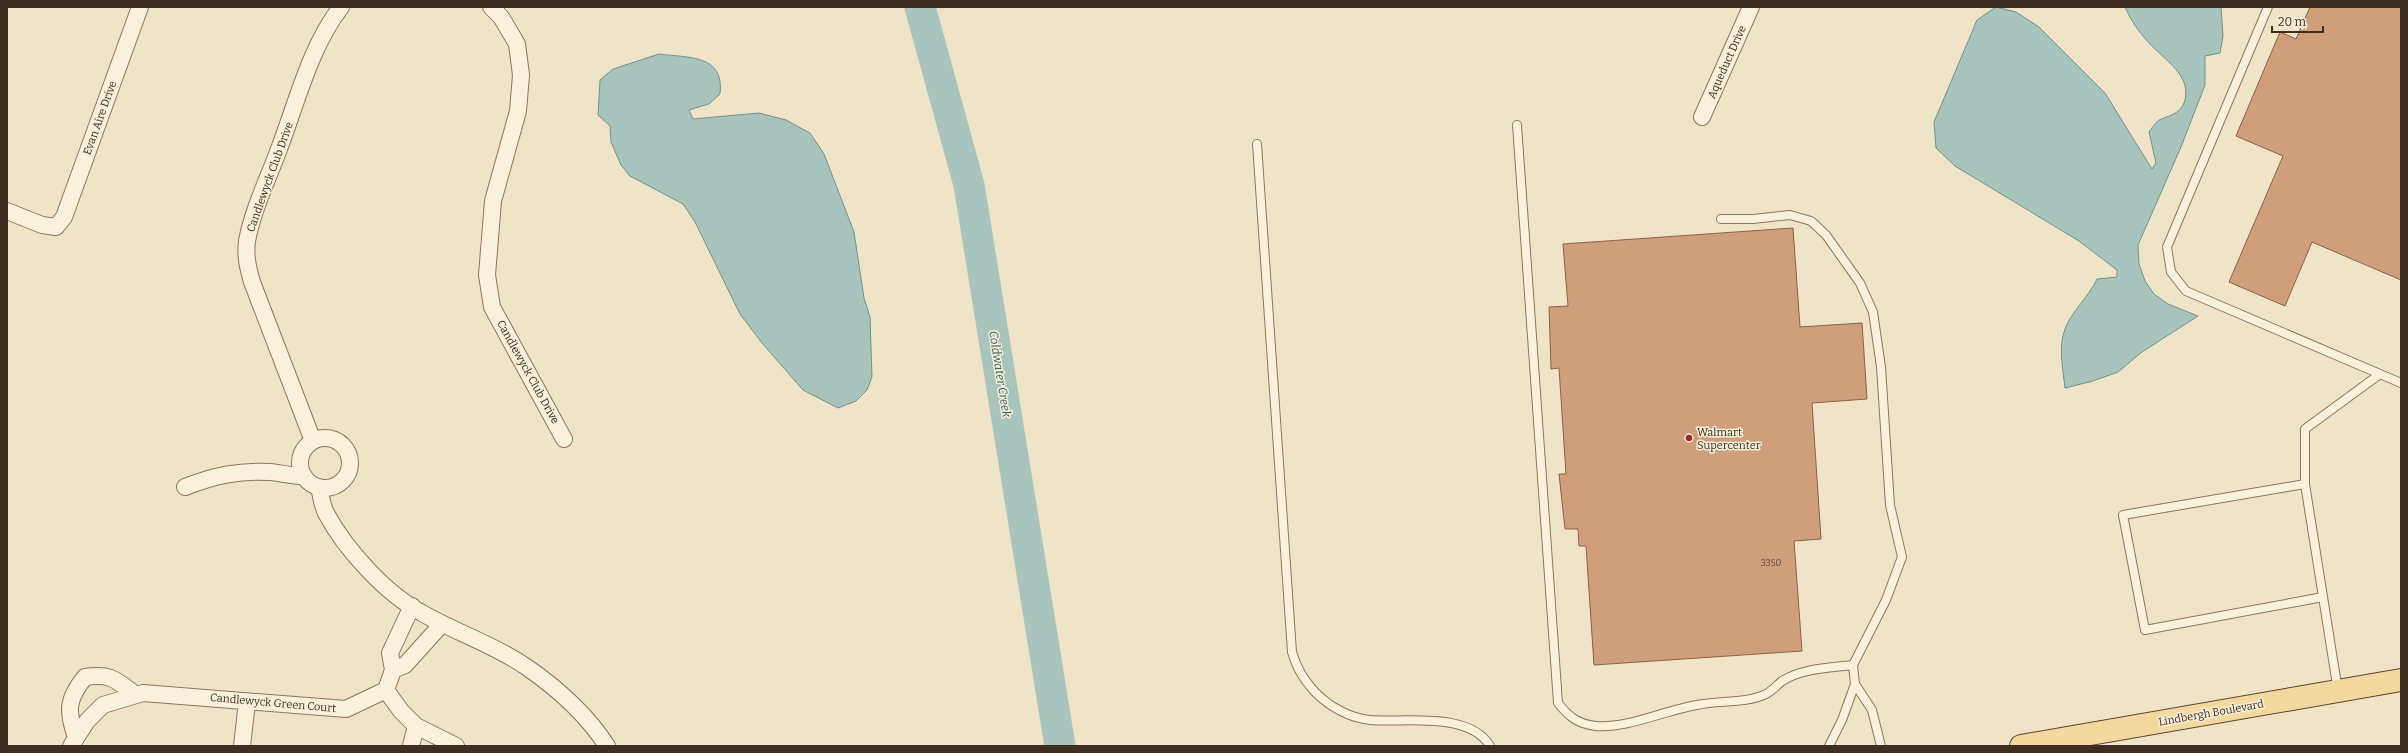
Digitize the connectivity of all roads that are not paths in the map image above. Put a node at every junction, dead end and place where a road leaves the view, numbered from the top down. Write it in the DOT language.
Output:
graph roads {
  1 [pos="140,7"];
  2 [pos="341,7"];
  3 [pos="491,7"];
  4 [pos="1751,7"];
  5 [pos="2268,7"];
  6 [pos="1702,116"];
  7 [pos="1517,125"];
  8 [pos="1257,144"];
  9 [pos="7,211"];
  10 [pos="1721,219"];
  11 [pos="2380,374"];
  12 [pos="2401,383"];
  13 [pos="564,439"];
  14 [pos="313,441"];
  15 [pos="304,476"];
  16 [pos="2304,484"];
  17 [pos="185,487"];
  18 [pos="319,487"];
  19 [pos="2323,597"];
  20 [pos="412,606"];
  21 [pos="442,624"];
  22 [pos="1853,665"];
  23 [pos="393,670"];
  24 [pos="2401,680"];
  25 [pos="1855,684"];
  26 [pos="386,690"];
  27 [pos="2339,692"];
  28 [pos="136,695"];
  29 [pos="247,702"];
  30 [pos="416,726"];
  31 [pos="74,741"];
  32 [pos="242,746"];
  33 [pos="411,746"];
  34 [pos="456,746"];
  35 [pos="608,746"];
  36 [pos="1490,746"];
  37 [pos="1829,746"];
  38 [pos="1881,746"];
  39 [pos="2021,746"];
  1 -- 9 [label="street, Evan Aire Drive"];
  2 -- 14 [label="street, Candlewyck Club Drive"];
  3 -- 13 [label="street, Candlewyck Club Drive"];
  4 -- 6 [label="street, Aqueduct Drive"];
  5 -- 11 [label="lane"];
  7 -- 22 [label="lane"];
  8 -- 36 [label="lane"];
  10 -- 22 [label="lane"];
  11 -- 12 [label="lane"];
  11 -- 16 [label="lane"];
  14 -- 15 [label="street"];
  14 -- 18 [label="street"];
  15 -- 17 [label="street"];
  15 -- 18 [label="street"];
  16 -- 19 [label="lane"];
  16 -- 19 [label="lane"];
  18 -- 20 [label="street"];
  19 -- 27 [label="lane"];
  20 -- 21 [label="street"];
  20 -- 23 [label="street"];
  21 -- 23 [label="street"];
  21 -- 35 [label="street"];
  22 -- 25 [label="lane"];
  23 -- 26 [label="street"];
  24 -- 27 [label="main road, Lindbergh Boulevard"];
  25 -- 37 [label="lane"];
  25 -- 38 [label="lane"];
  26 -- 29 [label="street, Candlewyck Green Court"];
  26 -- 30 [label="street"];
  27 -- 39 [label="main road, Lindbergh Boulevard"];
  28 -- 29 [label="street, Candlewyck Green Court"];
  28 -- 31 [label="street, Candlewyck Green Court"];
  28 -- 31 [label="street, Candlewyck Green Court"];
  29 -- 32 [label="street"];
  30 -- 33 [label="street"];
  30 -- 34 [label="street"];
}
